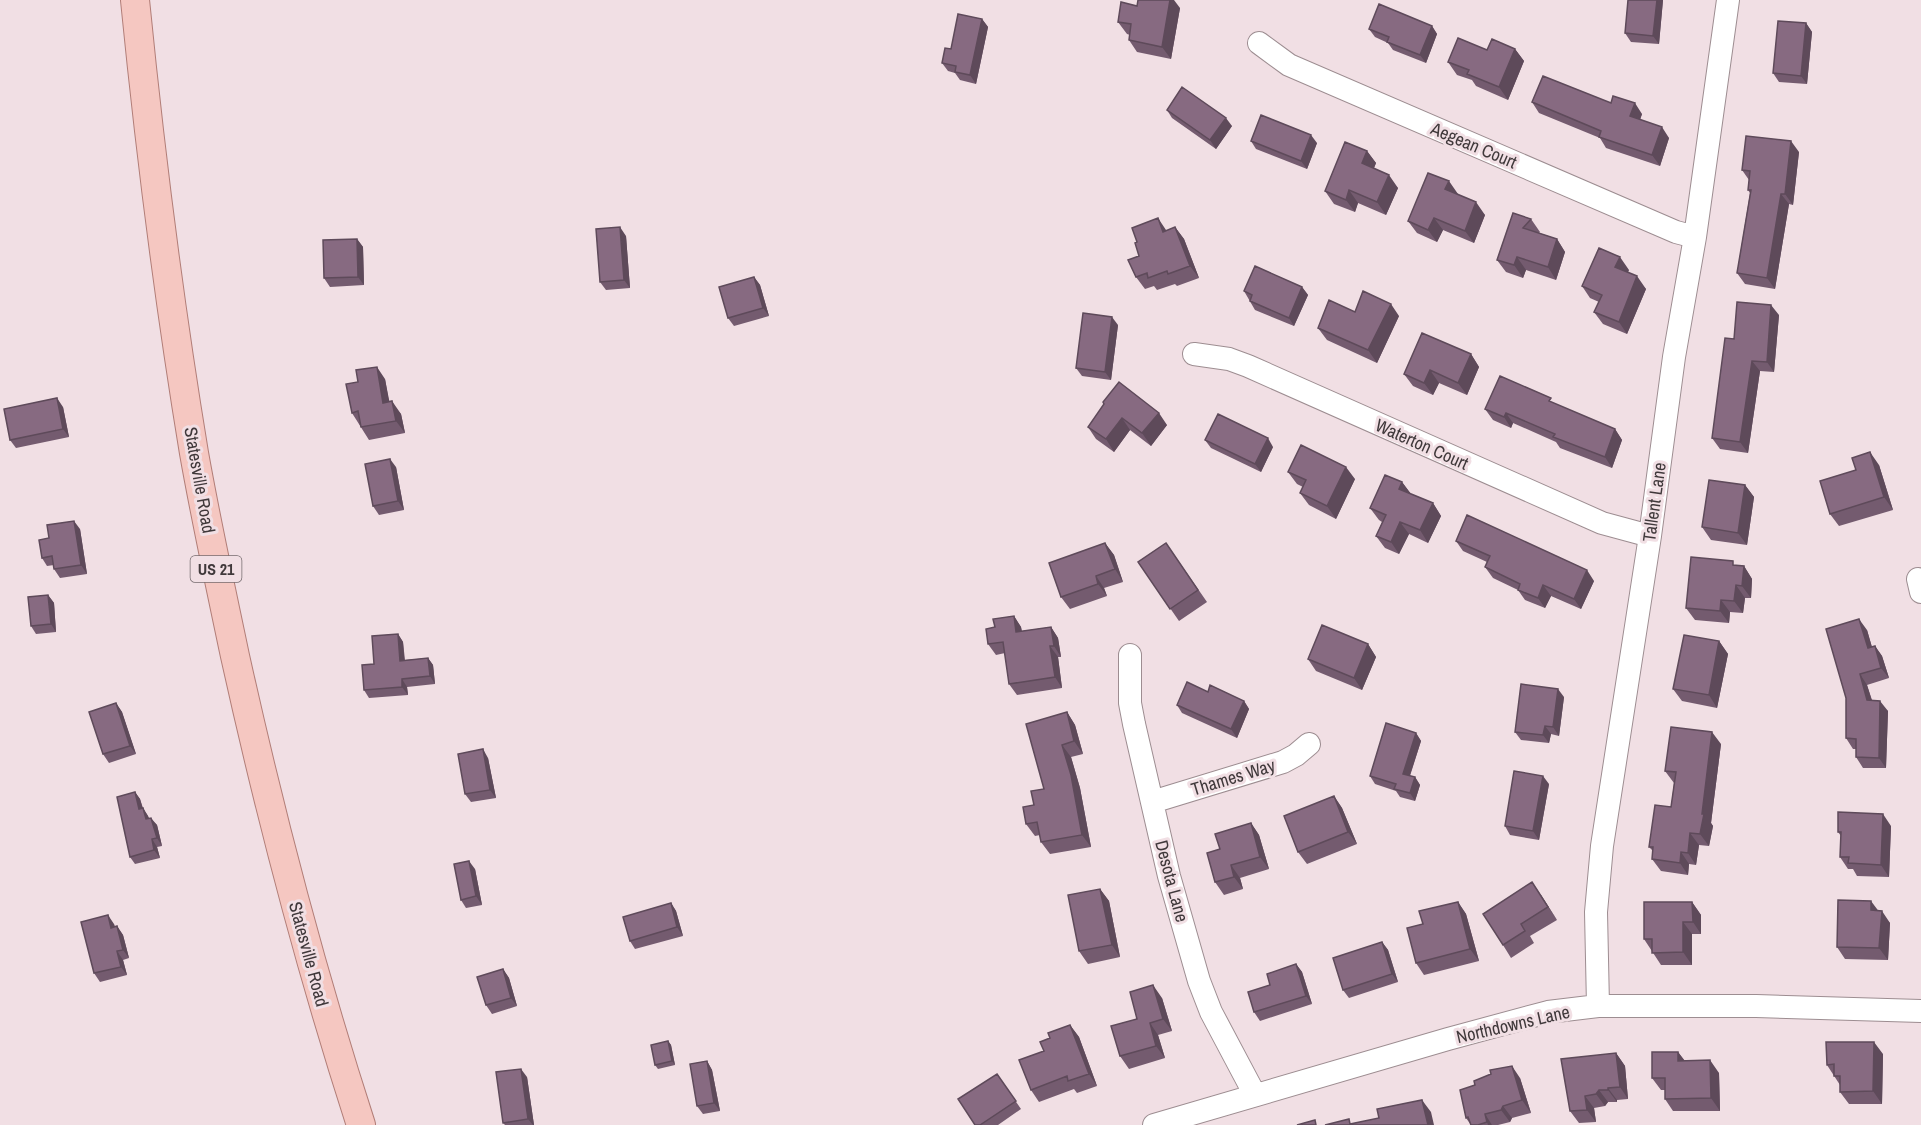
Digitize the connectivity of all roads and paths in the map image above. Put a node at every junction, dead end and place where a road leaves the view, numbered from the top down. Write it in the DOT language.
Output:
graph roads {
  1 [pos="135,0"];
  2 [pos="1728,0"];
  3 [pos="1259,43"];
  4 [pos="1695,237"];
  5 [pos="1194,354"];
  6 [pos="1650,536"];
  7 [pos="1130,655"];
  8 [pos="1309,744"];
  9 [pos="1152,802"];
  10 [pos="1598,1006"];
  11 [pos="1921,1011"];
  12 [pos="1255,1095"];
  13 [pos="361,1125"];
  14 [pos="1154,1125"];
  1 -- 13 [label="main road, Statesville Road / US 21"];
  2 -- 4 [label="street, Tallent Lane"];
  3 -- 4 [label="street, Aegean Court"];
  4 -- 6 [label="street, Tallent Lane"];
  5 -- 6 [label="street, Waterton Court"];
  6 -- 10 [label="street, Tallent Lane"];
  7 -- 9 [label="street, Desota Lane"];
  8 -- 9 [label="street, Thames Way"];
  9 -- 12 [label="street, Desota Lane"];
  10 -- 11 [label="street, Northdowns Lane"];
  10 -- 12 [label="street, Northdowns Lane"];
  12 -- 14 [label="street, Northdowns Lane"];
}
